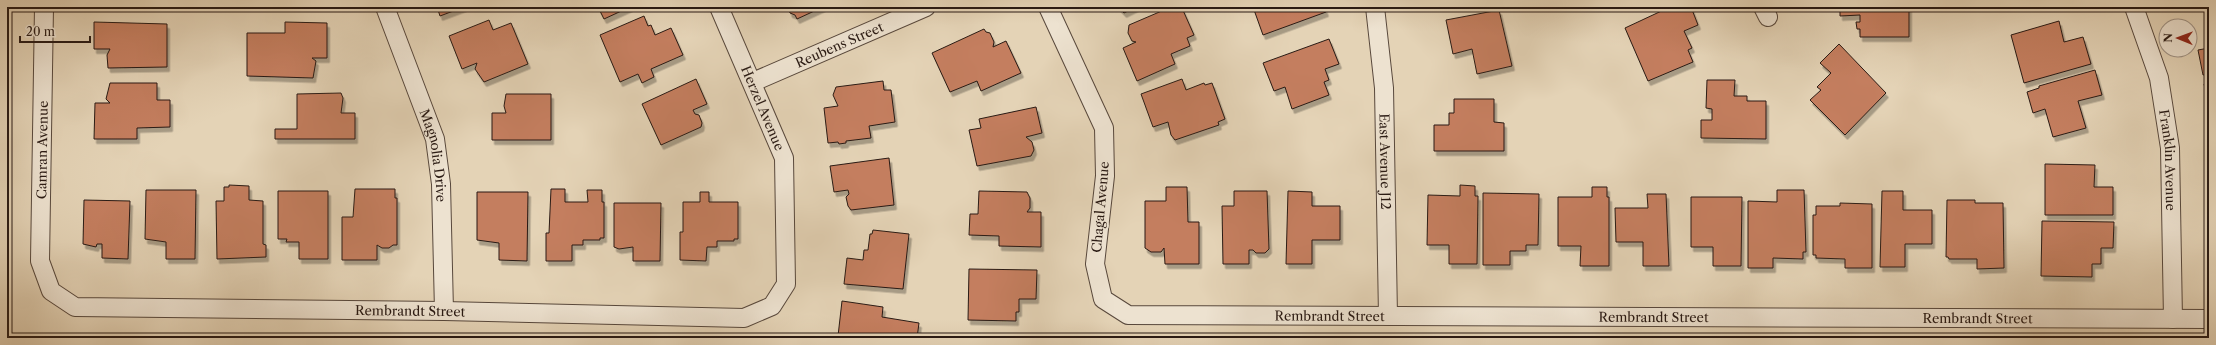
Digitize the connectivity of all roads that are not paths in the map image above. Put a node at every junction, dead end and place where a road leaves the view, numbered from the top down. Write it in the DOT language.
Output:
graph roads {
  1 [pos="44,7"];
  2 [pos="385,7"];
  3 [pos="719,7"];
  4 [pos="926,7"];
  5 [pos="1048,7"];
  6 [pos="1375,7"];
  7 [pos="2134,7"];
  8 [pos="753,82"];
  9 [pos="51,291"];
  10 [pos="1103,299"];
  11 [pos="772,306"];
  12 [pos="444,311"];
  13 [pos="1388,316"];
  14 [pos="2173,319"];
  15 [pos="2209,319"];
  1 -- 9 [label="street, Camran Avenue"];
  2 -- 12 [label="street, Magnolia Drive"];
  3 -- 8 [label="street, Herzel Avenue"];
  4 -- 8 [label="street, Reubens Street"];
  5 -- 10 [label="street, Chagal Avenue"];
  6 -- 13 [label="street, East Avenue J12"];
  7 -- 14 [label="street, Franklin Avenue"];
  8 -- 11 [label="street, Herzel Avenue"];
  9 -- 12 [label="street, Rembrandt Street"];
  10 -- 13 [label="street, Rembrandt Street"];
  11 -- 12 [label="street, Rembrandt Street"];
  13 -- 14 [label="street, Rembrandt Street"];
  14 -- 15 [label="street, Rembrandt Street"];
}
